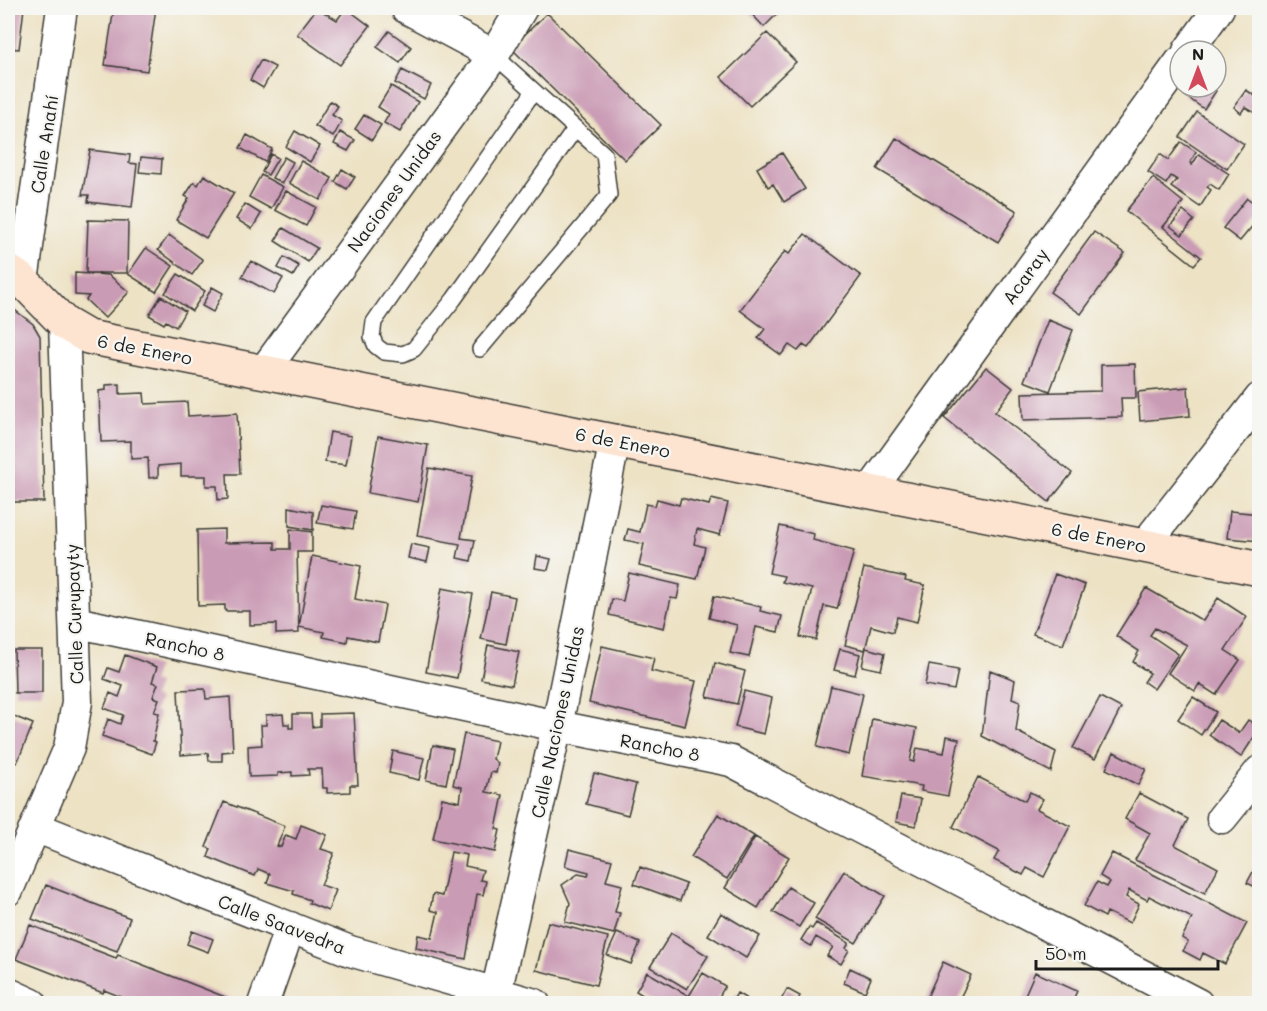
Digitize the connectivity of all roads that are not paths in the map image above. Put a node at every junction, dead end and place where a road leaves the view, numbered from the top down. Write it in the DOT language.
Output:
graph roads {
  1 [pos="62,8"];
  2 [pos="406,8"];
  3 [pos="522,8"];
  4 [pos="1220,8"];
  5 [pos="1197,39"];
  6 [pos="494,55"];
  7 [pos="1168,79"];
  8 [pos="534,91"];
  9 [pos="575,129"];
  10 [pos="15,276"];
  11 [pos="64,323"];
  12 [pos="480,349"];
  13 [pos="263,372"];
  14 [pos="1260,399"];
  15 [pos="615,440"];
  16 [pos="870,491"];
  17 [pos="1144,546"];
  18 [pos="1260,569"];
  19 [pos="75,622"];
  20 [pos="557,726"];
  21 [pos="1260,771"];
  22 [pos="1222,818"];
  23 [pos="35,826"];
  24 [pos="8,890"];
  25 [pos="290,927"];
  26 [pos="8,993"];
  27 [pos="496,998"];
  28 [pos="32,1004"];
  29 [pos="263,1004"];
  30 [pos="535,1004"];
  31 [pos="1198,1004"];
  1 -- 10 [label="street, Calle Anahí"];
  2 -- 6 [label="street"];
  3 -- 6 [label="street, Naciones Unidas"];
  4 -- 5 [label="street"];
  6 -- 8 [label="lane"];
  6 -- 13 [label="street, Naciones Unidas"];
  7 -- 16 [label="street, Acaray"];
  8 -- 9 [label="lane"];
  8 -- 9 [label="lane"];
  9 -- 12 [label="lane"];
  10 -- 11 [label="main road, 6 de Enero"];
  11 -- 13 [label="main road, 6 de Enero"];
  11 -- 19 [label="street, Calle Curupayty"];
  13 -- 15 [label="main road, 6 de Enero"];
  14 -- 17 [label="street"];
  15 -- 16 [label="main road, 6 de Enero"];
  15 -- 20 [label="street, Calle Naciones Unidas"];
  16 -- 17 [label="main road, 6 de Enero"];
  17 -- 18 [label="main road, 6 de Enero"];
  19 -- 20 [label="street, Rancho 8"];
  19 -- 23 [label="street, Calle Curupayty"];
  20 -- 27 [label="street, Calle Naciones Unidas"];
  20 -- 31 [label="street, Rancho 8"];
  21 -- 22 [label="street"];
  23 -- 24 [label="street, Calle Curupayty"];
  23 -- 25 [label="street, Calle Saavedra"];
  25 -- 27 [label="street, Calle Saavedra"];
  25 -- 29 [label="street"];
  26 -- 28 [label="street"];
  27 -- 30 [label="street, Calle Saavedra"];
}
